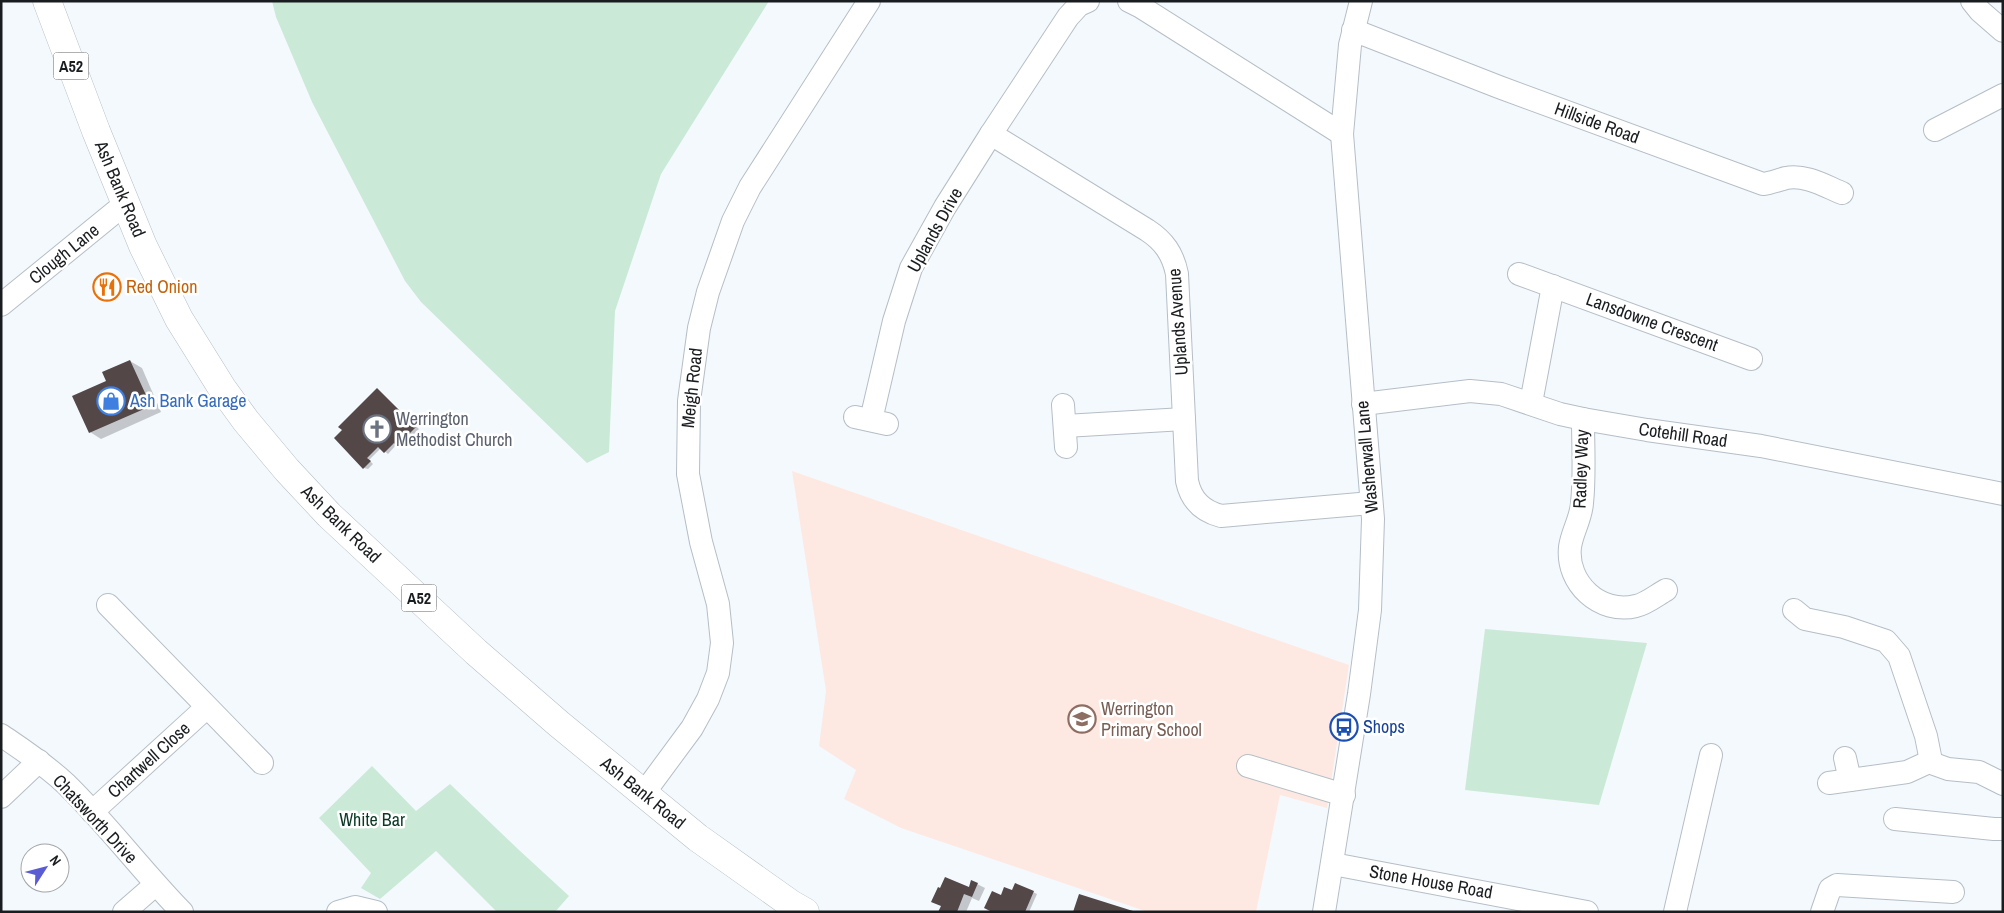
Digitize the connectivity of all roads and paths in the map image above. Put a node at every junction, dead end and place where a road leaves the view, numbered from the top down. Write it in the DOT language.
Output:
graph roads {
  1 [pos="47,1"];
  2 [pos="869,1"];
  3 [pos="1088,1"];
  4 [pos="1129,1"];
  5 [pos="1361,1"];
  6 [pos="1972,1"];
  7 [pos="1353,30"];
  8 [pos="2003,31"];
  9 [pos="2003,96"];
  10 [pos="1935,130"];
  11 [pos="991,134"];
  12 [pos="1342,134"];
  13 [pos="1842,193"];
  14 [pos="126,202"];
  15 [pos="1519,274"];
  16 [pos="1553,286"];
  17 [pos="1,305"];
  18 [pos="1751,359"];
  19 [pos="1531,403"];
  20 [pos="1363,404"];
  21 [pos="1184,419"];
  22 [pos="1583,419"];
  23 [pos="871,421"];
  24 [pos="1064,426"];
  25 [pos="2003,494"];
  26 [pos="1372,503"];
  27 [pos="1659,600"];
  28 [pos="108,605"];
  29 [pos="1801,618"];
  30 [pos="206,708"];
  31 [pos="1,735"];
  32 [pos="1712,755"];
  33 [pos="1845,758"];
  34 [pos="1931,761"];
  35 [pos="39,762"];
  36 [pos="262,763"];
  37 [pos="1248,766"];
  38 [pos="2003,784"];
  39 [pos="644,793"];
  40 [pos="1344,795"];
  41 [pos="1,797"];
  42 [pos="92,812"];
  43 [pos="1895,819"];
  44 [pos="2003,829"];
  45 [pos="1333,864"];
  46 [pos="155,884"];
  47 [pos="1953,892"];
  48 [pos="124,912"];
  49 [pos="182,912"];
  50 [pos="338,912"];
  51 [pos="376,912"];
  52 [pos="805,912"];
  53 [pos="1324,912"];
  54 [pos="1587,912"];
  55 [pos="1675,912"];
  56 [pos="1822,912"];
  1 -- 14 [label="highway, Ash Bank Road / A52"];
  2 -- 39 [label="street, Meigh Road"];
  3 -- 11 [label="street"];
  4 -- 12 [label="street"];
  5 -- 7 [label="street, Washerwall Lane"];
  6 -- 8 [label="street"];
  7 -- 12 [label="street, Washerwall Lane"];
  7 -- 13 [label="street, Hillside Road"];
  9 -- 10 [label="street"];
  11 -- 21 [label="street, Uplands Avenue"];
  11 -- 23 [label="street, Uplands Drive"];
  12 -- 20 [label="street, Washerwall Lane"];
  14 -- 17 [label="street, Clough Lane"];
  14 -- 39 [label="highway, Ash Bank Road / A52"];
  15 -- 16 [label="street, Lansdowne Crescent"];
  16 -- 18 [label="street, Lansdowne Crescent"];
  16 -- 19 [label="street"];
  19 -- 20 [label="street, Cotehill Road"];
  19 -- 22 [label="street, Cotehill Road"];
  20 -- 26 [label="street, Washerwall Lane"];
  21 -- 24 [label="street"];
  21 -- 26 [label="street, Uplands Avenue"];
  22 -- 25 [label="street, Cotehill Road"];
  22 -- 27 [label="street, Radley Way"];
  26 -- 40 [label="street, Washerwall Lane"];
  28 -- 30 [label="street, Chartwell Close"];
  29 -- 34 [label="street"];
  30 -- 36 [label="street, Chartwell Close"];
  30 -- 42 [label="street, Chartwell Close"];
  31 -- 35 [label="street, Chatsworth Drive"];
  32 -- 55 [label="street"];
  33 -- 34 [label="street"];
  34 -- 38 [label="street"];
  35 -- 41 [label="street"];
  35 -- 42 [label="street, Chatsworth Drive"];
  37 -- 40 [label="street"];
  39 -- 52 [label="highway, Ash Bank Road / A52"];
  40 -- 45 [label="street, Washerwall Lane"];
  42 -- 46 [label="street, Chatsworth Drive"];
  43 -- 44 [label="street"];
  45 -- 53 [label="street, Washerwall Lane"];
  45 -- 54 [label="street, Stone House Road"];
  46 -- 48 [label="street"];
  46 -- 49 [label="street, Chatsworth Drive"];
  47 -- 56 [label="street"];
  50 -- 51 [label="street"];
}
